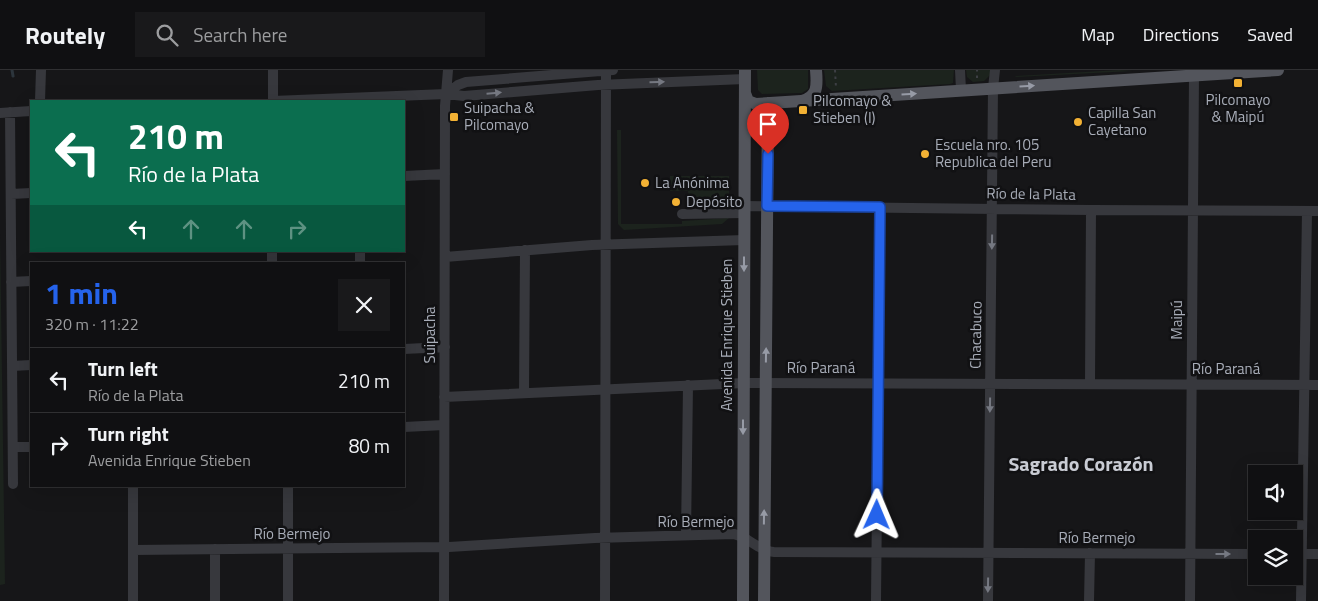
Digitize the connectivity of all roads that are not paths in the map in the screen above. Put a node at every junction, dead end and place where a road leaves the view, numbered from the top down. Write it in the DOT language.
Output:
graph roads {
  1 [pos="41,70"];
  2 [pos="273,70"];
  3 [pos="448,70"];
  4 [pos="609,70"];
  5 [pos="816,70"];
  6 [pos="960,70"];
  7 [pos="995,70"];
  8 [pos="1278,70"];
  9 [pos="1195,73"];
  10 [pos="745,74"];
  11 [pos="1159,74"];
  12 [pos="606,84"];
  13 [pos="993,88"];
  14 [pos="961,90"];
  15 [pos="745,93"];
  16 [pos="446,94"];
  17 [pos="40,100"];
  18 [pos="273,100"];
  19 [pos="298,100"];
  20 [pos="802,101"];
  21 [pos="768,103"];
  22 [pos="30,111"];
  23 [pos="5,112"];
  24 [pos="445,174"];
  25 [pos="405,176"];
  26 [pos="30,193"];
  27 [pos="11,194"];
  28 [pos="767,206"];
  29 [pos="880,207"];
  30 [pos="744,209"];
  31 [pos="992,209"];
  32 [pos="1092,210"];
  33 [pos="1193,211"];
  34 [pos="1307,211"];
  35 [pos="1318,211"];
  36 [pos="682,214"];
  37 [pos="744,240"];
  38 [pos="606,244"];
  39 [pos="525,250"];
  40 [pos="445,257"];
  41 [pos="30,281"];
  42 [pos="11,282"];
  43 [pos="444,347"];
  44 [pos="405,349"];
  45 [pos="30,365"];
  46 [pos="12,366"];
  47 [pos="744,383"];
  48 [pos="766,383"];
  49 [pos="878,383"];
  50 [pos="990,384"];
  51 [pos="1090,384"];
  52 [pos="1191,384"];
  53 [pos="688,385"];
  54 [pos="1304,385"];
  55 [pos="1318,385"];
  56 [pos="606,389"];
  57 [pos="524,393"];
  58 [pos="444,396"];
  59 [pos="444,425"];
  60 [pos="405,427"];
  61 [pos="30,446"];
  62 [pos="13,448"];
  63 [pos="13,484"];
  64 [pos="133,487"];
  65 [pos="288,487"];
  66 [pos="1299,530"];
  67 [pos="686,535"];
  68 [pos="605,538"];
  69 [pos="743,538"];
  70 [pos="444,547"];
  71 [pos="216,549"];
  72 [pos="288,549"];
  73 [pos="133,550"];
  74 [pos="764,550"];
  75 [pos="877,552"];
  76 [pos="988,553"];
  77 [pos="1090,553"];
  78 [pos="1190,554"];
  79 [pos="1248,554"];
  80 [pos="1303,554"];
  81 [pos="1318,554"];
  82 [pos="1300,585"];
  83 [pos="133,601"];
  84 [pos="215,601"];
  85 [pos="288,601"];
  86 [pos="444,601"];
  87 [pos="605,601"];
  88 [pos="742,601"];
  89 [pos="764,601"];
  90 [pos="876,601"];
  91 [pos="988,601"];
  92 [pos="1089,601"];
  93 [pos="1190,601"];
  94 [pos="1301,601"];
  1 -- 17 [label="street"];
  2 -- 18 [label="street"];
  3 -- 16 [label="street, Suipacha"];
  4 -- 12 [label="street"];
  4 -- 16 [label="street"];
  5 -- 20 [label="main road"];
  6 -- 14 [label="street"];
  7 -- 13 [label="street, Chacabuco"];
  8 -- 9 [label="main road"];
  9 -- 11 [label="main road"];
  9 -- 33 [label="street, Maipú"];
  12 -- 10 [label="street, one-way"];
  10 -- 15 [label="main road, Avenida Enrique Stieben"];
  13 -- 11 [label="main road, one-way"];
  16 -- 12 [label="street, one-way"];
  12 -- 38 [label="street"];
  13 -- 14 [label="main road"];
  13 -- 31 [label="street, Chacabuco"];
  20 -- 14 [label="main road, one-way"];
  15 -- 21 [label="main road"];
  15 -- 30 [label="main road, Avenida Enrique Stieben"];
  16 -- 19 [label="street"];
  16 -- 24 [label="street, Suipacha"];
  20 -- 21 [label="main road"];
  21 -- 28 [label="main road"];
  22 -- 23 [label="street"];
  23 -- 27 [label="street"];
  24 -- 25 [label="street"];
  24 -- 40 [label="street, Suipacha"];
  26 -- 27 [label="street"];
  27 -- 42 [label="street"];
  28 -- 29 [label="street, Río de la Plata"];
  28 -- 30 [label="street, Río de la Plata"];
  48 -- 28 [label="main road, one-way"];
  29 -- 31 [label="street, Río de la Plata"];
  29 -- 49 [label="street"];
  30 -- 36 [label="street, Río de la Plata"];
  30 -- 37 [label="main road, Avenida Enrique Stieben"];
  31 -- 32 [label="street, Río de la Plata"];
  31 -- 50 [label="street, Chacabuco, one-way"];
  32 -- 33 [label="street, Río de la Plata"];
  32 -- 51 [label="street"];
  33 -- 34 [label="street, Río de la Plata"];
  33 -- 52 [label="street, Maipú"];
  34 -- 35 [label="street, Río de la Plata"];
  34 -- 54 [label="street"];
  37 -- 38 [label="street"];
  37 -- 47 [label="main road, Avenida Enrique Stieben, one-way"];
  38 -- 39 [label="street"];
  38 -- 56 [label="street"];
  39 -- 40 [label="street"];
  39 -- 57 [label="street"];
  40 -- 43 [label="street, Suipacha"];
  41 -- 42 [label="street"];
  42 -- 46 [label="street"];
  43 -- 44 [label="street"];
  43 -- 58 [label="street, Suipacha"];
  45 -- 46 [label="street"];
  46 -- 62 [label="street"];
  47 -- 48 [label="street, Río Paraná"];
  47 -- 53 [label="street, Río Paraná"];
  47 -- 69 [label="main road, Avenida Enrique Stieben, one-way"];
  48 -- 49 [label="street, Río Paraná"];
  74 -- 48 [label="main road, one-way"];
  49 -- 50 [label="street, Río Paraná"];
  49 -- 75 [label="street"];
  50 -- 51 [label="street, Río Paraná"];
  50 -- 76 [label="street, Chacabuco, one-way"];
  51 -- 52 [label="street, Río Paraná"];
  52 -- 54 [label="street, Río Paraná"];
  52 -- 78 [label="street, Maipú"];
  53 -- 56 [label="street, Río Paraná"];
  53 -- 67 [label="street"];
  54 -- 55 [label="street, Río Paraná"];
  54 -- 66 [label="street"];
  56 -- 57 [label="street, Río Paraná"];
  56 -- 68 [label="street"];
  57 -- 58 [label="street, Río Paraná"];
  58 -- 59 [label="street, Suipacha"];
  59 -- 60 [label="street"];
  59 -- 70 [label="street, Suipacha"];
  61 -- 62 [label="street"];
  62 -- 63 [label="street"];
  64 -- 73 [label="street"];
  65 -- 72 [label="street"];
  67 -- 68 [label="street, Río Bermejo"];
  67 -- 69 [label="street, Río Bermejo"];
  68 -- 70 [label="street, Río Bermejo"];
  68 -- 87 [label="street"];
  69 -- 74 [label="street, Río Bermejo"];
  69 -- 88 [label="main road, Avenida Enrique Stieben"];
  70 -- 72 [label="street, Río Bermejo"];
  70 -- 86 [label="street, Suipacha"];
  71 -- 72 [label="street, Río Bermejo"];
  71 -- 73 [label="street, Río Bermejo"];
  71 -- 84 [label="street"];
  72 -- 85 [label="street"];
  73 -- 83 [label="street"];
  74 -- 75 [label="street, Río Bermejo"];
  74 -- 89 [label="main road"];
  75 -- 76 [label="street, Río Bermejo"];
  75 -- 90 [label="street"];
  76 -- 77 [label="street, Río Bermejo"];
  76 -- 91 [label="street, Chacabuco, one-way"];
  77 -- 78 [label="street, Río Bermejo"];
  77 -- 92 [label="street"];
  78 -- 79 [label="street, Río Bermejo, one-way"];
  78 -- 93 [label="street, Maipú"];
  80 -- 81 [label="street"];
  82 -- 94 [label="street"];
}
